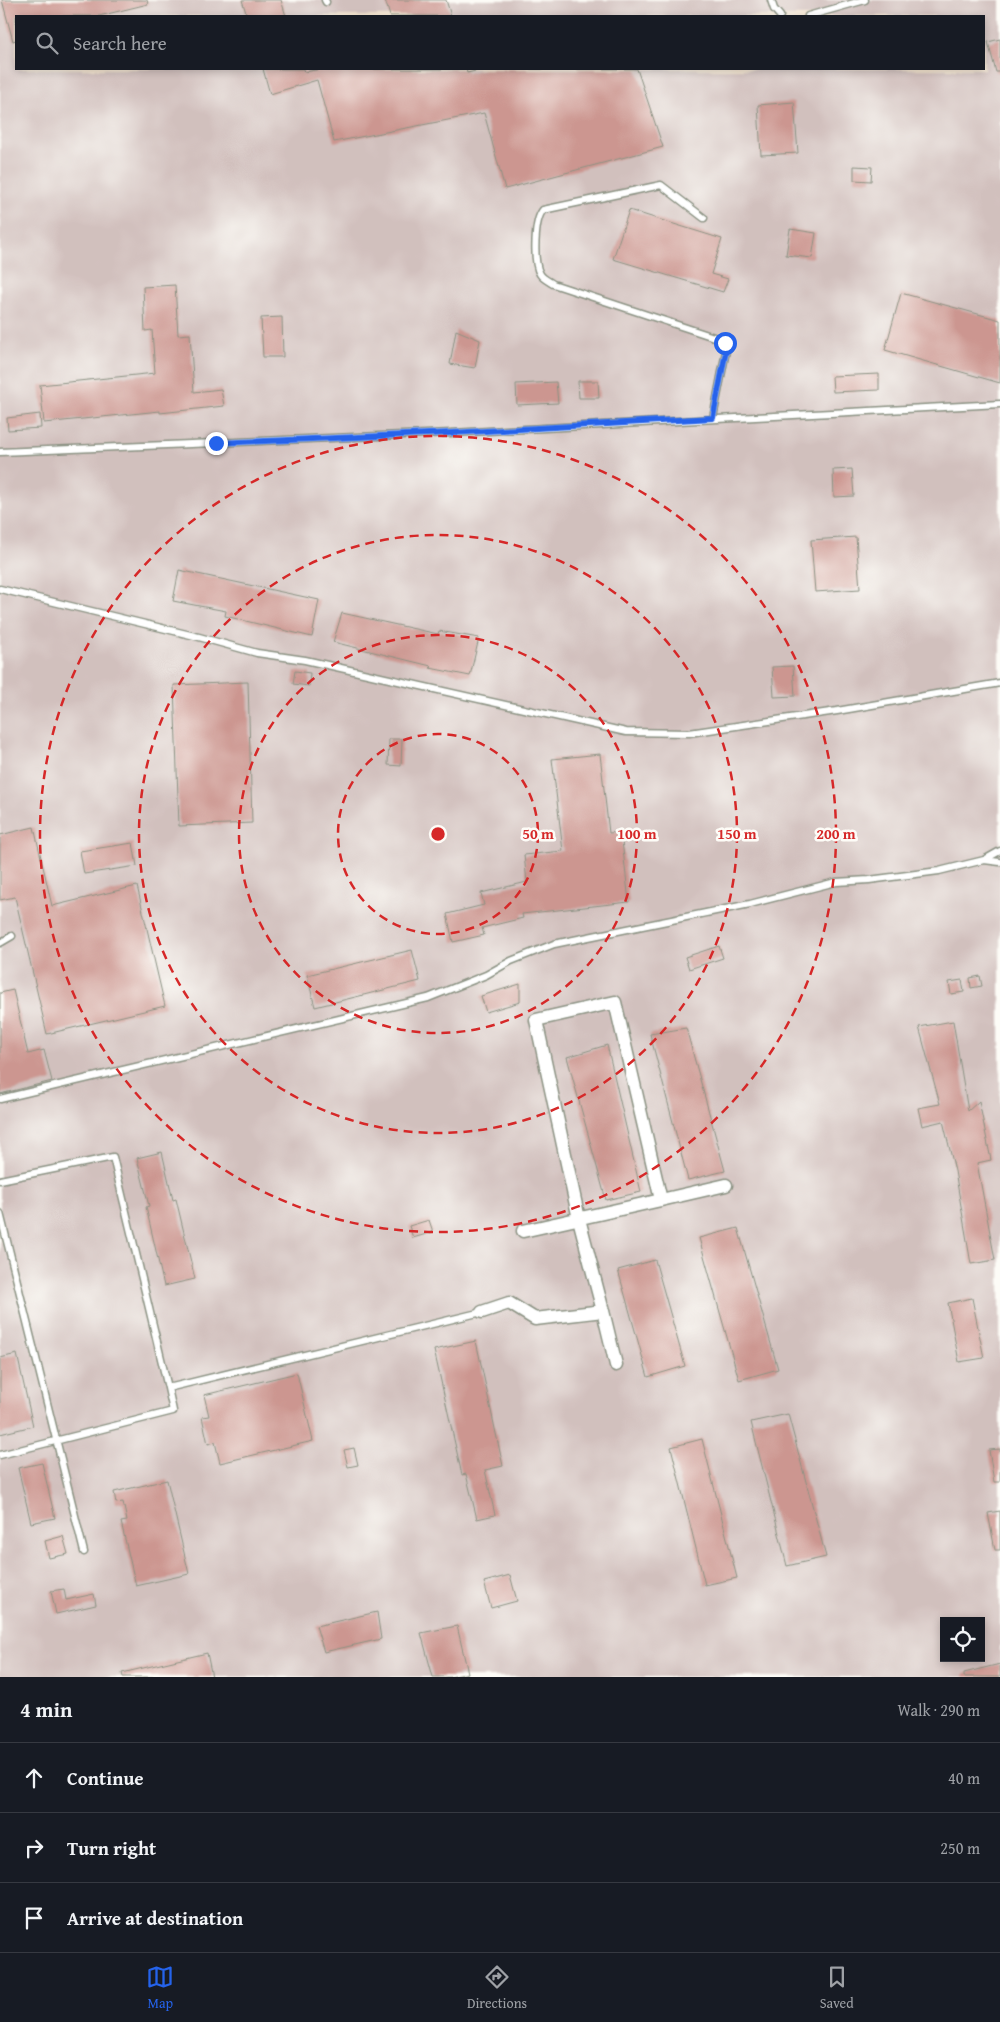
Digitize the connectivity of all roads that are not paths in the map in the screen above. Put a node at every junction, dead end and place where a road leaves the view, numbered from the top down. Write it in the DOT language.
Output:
graph roads {
  1 [pos="771,0"];
  2 [pos="865,0"];
  3 [pos="779,15"];
  4 [pos="812,15"];
  5 [pos="704,218"];
  6 [pos="1000,404"];
  7 [pos="713,418"];
  8 [pos="0,452"];
  9 [pos="0,589"];
  10 [pos="1000,683"];
  11 [pos="1000,851"];
  12 [pos="984,860"];
  13 [pos="1000,862"];
  14 [pos="12,936"];
  15 [pos="0,942"];
  16 [pos="0,1099"];
  17 [pos="0,1180"];
  18 [pos="726,1184"];
  19 [pos="661,1200"];
  20 [pos="0,1213"];
  21 [pos="579,1219"];
  22 [pos="523,1231"];
  23 [pos="603,1311"];
  24 [pos="482,1312"];
  25 [pos="616,1366"];
  26 [pos="168,1388"];
  27 [pos="55,1441"];
  28 [pos="0,1455"];
  29 [pos="84,1552"];
  1 -- 3 [label="lane"];
  2 -- 4 [label="lane"];
  5 -- 7 [label="lane"];
  6 -- 7 [label="lane"];
  7 -- 8 [label="lane"];
  9 -- 10 [label="lane"];
  11 -- 12 [label="lane"];
  12 -- 13 [label="lane"];
  12 -- 16 [label="lane"];
  14 -- 15 [label="lane"];
  17 -- 26 [label="lane"];
  18 -- 19 [label="street"];
  19 -- 21 [label="street"];
  19 -- 21 [label="street"];
  20 -- 27 [label="lane"];
  21 -- 22 [label="street"];
  21 -- 23 [label="street"];
  23 -- 24 [label="street"];
  23 -- 25 [label="street"];
  24 -- 26 [label="lane"];
  26 -- 27 [label="lane"];
  27 -- 28 [label="lane"];
  27 -- 29 [label="lane"];
}
